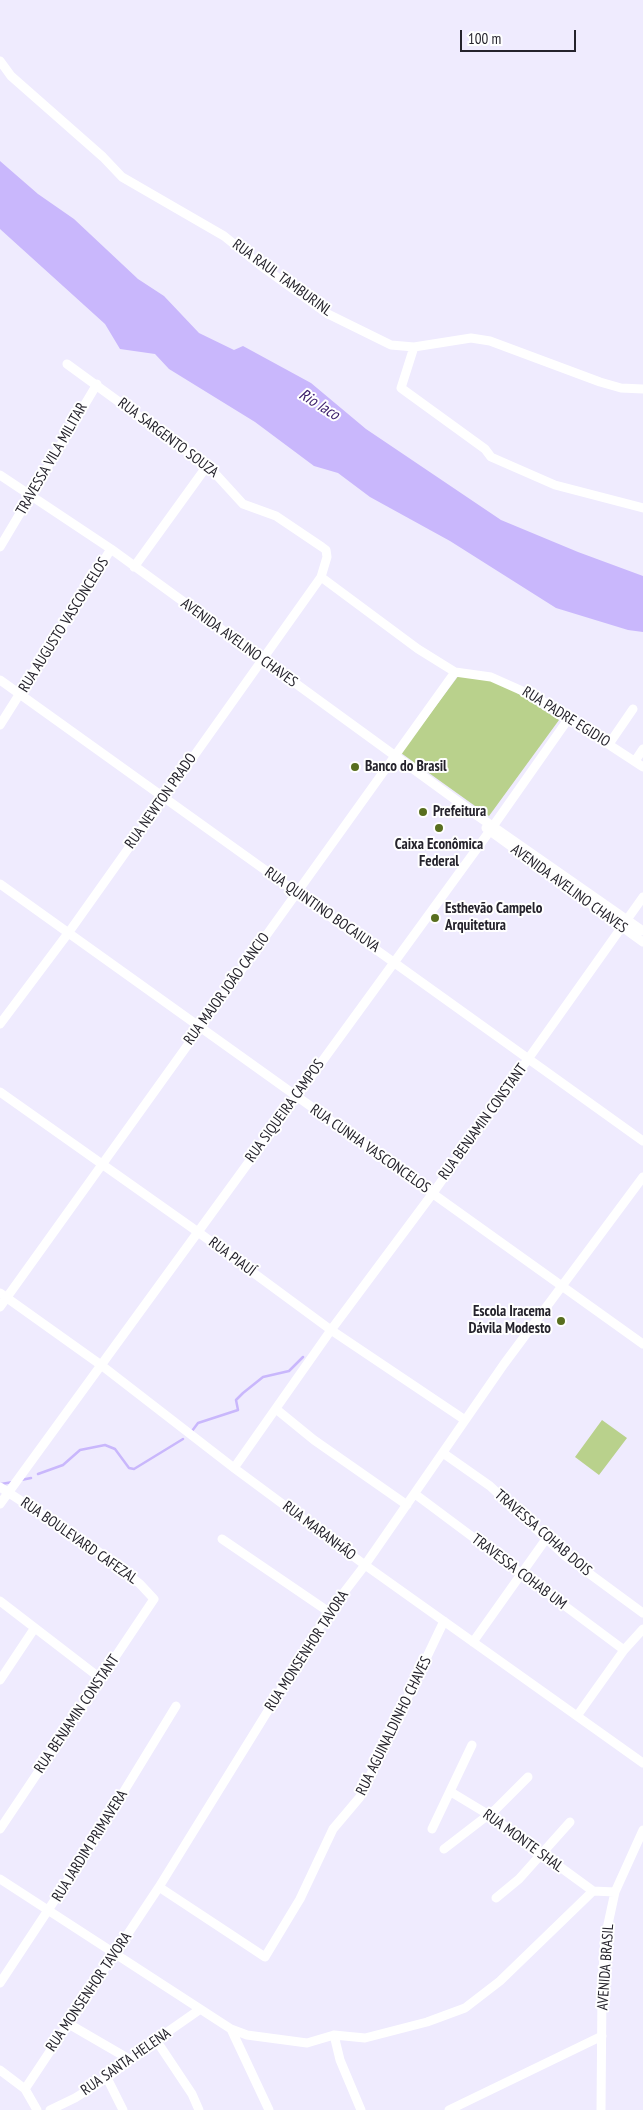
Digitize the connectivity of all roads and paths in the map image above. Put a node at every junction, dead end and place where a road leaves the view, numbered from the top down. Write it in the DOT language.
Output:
graph roads {
  1 [pos="0,61"];
  2 [pos="414,347"];
  3 [pos="67,364"];
  4 [pos="97,384"];
  5 [pos="643,389"];
  6 [pos="207,466"];
  7 [pos="0,475"];
  8 [pos="30,497"];
  9 [pos="643,508"];
  10 [pos="0,547"];
  11 [pos="111,549"];
  12 [pos="134,566"];
  13 [pos="321,578"];
  14 [pos="262,660"];
  15 [pos="455,672"];
  16 [pos="0,680"];
  17 [pos="20,695"];
  18 [pos="633,709"];
  19 [pos="569,718"];
  20 [pos="0,724"];
  21 [pos="609,744"];
  22 [pos="643,750"];
  23 [pos="395,756"];
  24 [pos="635,761"];
  25 [pos="643,767"];
  26 [pos="163,798"];
  27 [pos="491,828"];
  28 [pos="0,884"];
  29 [pos="298,893"];
  30 [pos="643,897"];
  31 [pos="625,924"];
  32 [pos="643,931"];
  33 [pos="70,932"];
  34 [pos="643,942"];
  35 [pos="395,962"];
  36 [pos="0,1024"];
  37 [pos="200,1026"];
  38 [pos="528,1059"];
  39 [pos="0,1092"];
  40 [pos="296,1096"];
  41 [pos="643,1141"];
  42 [pos="102,1165"];
  43 [pos="643,1177"];
  44 [pos="432,1193"];
  45 [pos="198,1232"];
  46 [pos="563,1286"];
  47 [pos="3,1296"];
  48 [pos="0,1307"];
  49 [pos="331,1330"];
  50 [pos="643,1344"];
  51 [pos="101,1365"];
  52 [pos="276,1409"];
  53 [pos="465,1420"];
  54 [pos="443,1453"];
  55 [pos="234,1468"];
  56 [pos="0,1487"];
  57 [pos="8,1493"];
  58 [pos="415,1494"];
  59 [pos="0,1504"];
  60 [pos="407,1506"];
  61 [pos="222,1539"];
  62 [pos="546,1539"];
  63 [pos="365,1565"];
  64 [pos="521,1574"];
  65 [pos="154,1599"];
  66 [pos="0,1601"];
  67 [pos="328,1612"];
  68 [pos="643,1613"];
  69 [pos="444,1621"];
  70 [pos="34,1629"];
  71 [pos="643,1629"];
  72 [pos="473,1642"];
  73 [pos="624,1650"];
  74 [pos="100,1678"];
  75 [pos="0,1680"];
  76 [pos="176,1706"];
  77 [pos="577,1716"];
  78 [pos="472,1744"];
  79 [pos="643,1763"];
  80 [pos="528,1777"];
  81 [pos="450,1792"];
  82 [pos="489,1815"];
  83 [pos="570,1822"];
  84 [pos="432,1828"];
  85 [pos="0,1829"];
  86 [pos="643,1830"];
  87 [pos="444,1849"];
  88 [pos="543,1854"];
  89 [pos="0,1879"];
  90 [pos="160,1887"];
  91 [pos="594,1892"];
  92 [pos="615,1892"];
  93 [pos="496,1898"];
  94 [pos="49,1910"];
  95 [pos="114,1953"];
  96 [pos="0,1983"];
  97 [pos="199,2010"];
  98 [pos="68,2023"];
  99 [pos="231,2029"];
  100 [pos="334,2035"];
  101 [pos="602,2036"];
  102 [pos="156,2040"];
  103 [pos="129,2060"];
  104 [pos="0,2070"];
  105 [pos="107,2078"];
  106 [pos="25,2089"];
  107 [pos="37,2110"];
  108 [pos="50,2110"];
  109 [pos="123,2110"];
  110 [pos="199,2110"];
  111 [pos="270,2110"];
  112 [pos="361,2110"];
  113 [pos="449,2110"];
  114 [pos="601,2110"];
  1 -- 2 [label="street, RUA RAUL TAMBURINL"];
  2 -- 5 [label="street, RUA RAUL TAMBURINL"];
  2 -- 9 [label="street"];
  3 -- 4 [label="street, RUA SARGENTO SOUZA"];
  4 -- 6 [label="street, RUA SARGENTO SOUZA"];
  4 -- 8 [label="street, TRAVESSA VILA MILITAR"];
  6 -- 12 [label="street"];
  6 -- 13 [label="street, RUA SARGENTO SOUZA"];
  7 -- 8 [label="street, AVENIDA AVELINO CHAVES"];
  8 -- 10 [label="street, TRAVESSA VILA MILITAR"];
  8 -- 11 [label="street, AVENIDA AVELINO CHAVES"];
  11 -- 12 [label="street, AVENIDA AVELINO CHAVES"];
  11 -- 17 [label="street, RUA AUGUSTO VASCONCELOS"];
  12 -- 14 [label="street, AVENIDA AVELINO CHAVES"];
  13 -- 14 [label="street, RUA NEWTON PRADO"];
  13 -- 15 [label="street"];
  14 -- 23 [label="street, AVENIDA AVELINO CHAVES"];
  14 -- 26 [label="street, RUA NEWTON PRADO"];
  15 -- 19 [label="street, RUA PADRE EGIDIO"];
  15 -- 23 [label="street, RUA MAJOR JOÃO CANCIO"];
  16 -- 17 [label="street, RUA QUINTINO BOCAIUVA"];
  17 -- 20 [label="street, RUA AUGUSTO VASCONCELOS"];
  17 -- 26 [label="street, RUA QUINTINO BOCAIUVA"];
  18 -- 21 [label="street"];
  19 -- 21 [label="street, RUA PADRE EGIDIO"];
  19 -- 27 [label="street, RUA SIQUEIRA CAMPOS"];
  21 -- 24 [label="street, RUA PADRE EGIDIO"];
  22 -- 24 [label="street"];
  23 -- 27 [label="street, AVENIDA AVELINO CHAVES"];
  23 -- 29 [label="street, RUA MAJOR JOÃO CANCIO"];
  24 -- 25 [label="street, RUA PADRE EGIDIO"];
  26 -- 29 [label="street, RUA QUINTINO BOCAIUVA"];
  26 -- 33 [label="street, RUA NEWTON PRADO"];
  27 -- 31 [label="street, AVENIDA AVELINO CHAVES"];
  27 -- 35 [label="street, RUA SIQUEIRA CAMPOS"];
  28 -- 33 [label="street, RUA CUNHA VASCONCELOS"];
  29 -- 35 [label="street, RUA QUINTINO BOCAIUVA"];
  29 -- 37 [label="street, RUA MAJOR JOÃO CANCIO"];
  30 -- 31 [label="street, RUA BENJAMIN CONSTANT"];
  31 -- 32 [label="street, AVENIDA AVELINO CHAVES"];
  31 -- 34 [label="street, AVENIDA AVELINO CHAVES"];
  31 -- 38 [label="street, RUA BENJAMIN CONSTANT"];
  33 -- 36 [label="street, RUA NEWTON PRADO"];
  33 -- 37 [label="street, RUA CUNHA VASCONCELOS"];
  35 -- 38 [label="street, RUA QUINTINO BOCAIUVA"];
  35 -- 40 [label="street, RUA SIQUEIRA CAMPOS"];
  37 -- 40 [label="street, RUA CUNHA VASCONCELOS"];
  37 -- 42 [label="street, RUA MAJOR JOÃO CANCIO"];
  38 -- 41 [label="street, RUA QUINTINO BOCAIUVA"];
  38 -- 44 [label="street, RUA BENJAMIN CONSTANT"];
  39 -- 42 [label="street, RUA PIAUÍ"];
  40 -- 44 [label="street, RUA CUNHA VASCONCELOS"];
  40 -- 45 [label="street, RUA SIQUEIRA CAMPOS"];
  42 -- 45 [label="street, RUA PIAUÍ"];
  42 -- 47 [label="street, RUA MAJOR JOÃO CANCIO"];
  43 -- 46 [label="street, RUA MONSENHOR TAVORA"];
  44 -- 46 [label="street, RUA CUNHA VASCONCELOS"];
  44 -- 49 [label="street, RUA BENJAMIN CONSTANT"];
  45 -- 49 [label="street, RUA PIAUÍ"];
  45 -- 51 [label="street, RUA SIQUEIRA CAMPOS"];
  46 -- 50 [label="street, RUA CUNHA VASCONCELOS"];
  46 -- 53 [label="street, RUA MONSENHOR TAVORA"];
  47 -- 48 [label="street, RUA MAJOR JOÃO CANCIO"];
  47 -- 51 [label="street, RUA MARANHÃO"];
  49 -- 52 [label="street, RUA BENJAMIN CONSTANT"];
  49 -- 53 [label="street, RUA PIAUÍ"];
  51 -- 55 [label="street, RUA MARANHÃO"];
  51 -- 57 [label="street, RUA SIQUEIRA CAMPOS"];
  52 -- 55 [label="street, RUA BENJAMIN CONSTANT"];
  52 -- 60 [label="street"];
  53 -- 54 [label="street, RUA MONSENHOR TAVORA"];
  54 -- 58 [label="street, RUA MONSENHOR TAVORA"];
  54 -- 62 [label="street, TRAVESSA COHAB DOIS"];
  55 -- 63 [label="street, RUA MARANHÃO"];
  56 -- 57 [label="street, RUA BOULEVARD CAFEZAL"];
  57 -- 59 [label="street, RUA SIQUEIRA CAMPOS"];
  57 -- 65 [label="street, RUA BOULEVARD CAFEZAL"];
  58 -- 60 [label="street, RUA MONSENHOR TAVORA"];
  58 -- 64 [label="street, TRAVESSA COHAB UM"];
  60 -- 63 [label="street, RUA MONSENHOR TAVORA"];
  61 -- 67 [label="street"];
  62 -- 64 [label="street"];
  62 -- 68 [label="street, TRAVESSA COHAB DOIS"];
  63 -- 67 [label="street, RUA MONSENHOR TAVORA"];
  63 -- 69 [label="street, RUA MARANHÃO"];
  64 -- 72 [label="street"];
  64 -- 73 [label="street, TRAVESSA COHAB UM"];
  65 -- 74 [label="street, RUA BENJAMIN CONSTANT"];
  66 -- 70 [label="street"];
  67 -- 90 [label="street, RUA MONSENHOR TAVORA"];
  69 -- 72 [label="street, RUA MARANHÃO"];
  69 -- 90 [label="street, RUA AGUINALDINHO CHAVES"];
  70 -- 74 [label="street"];
  70 -- 75 [label="street"];
  71 -- 73 [label="street"];
  72 -- 77 [label="street, RUA MARANHÃO"];
  73 -- 77 [label="street"];
  74 -- 85 [label="street, RUA BENJAMIN CONSTANT"];
  76 -- 94 [label="street, RUA JARDIM PRIMAVERA"];
  77 -- 79 [label="street, RUA MARANHÃO"];
  78 -- 81 [label="street"];
  80 -- 82 [label="street"];
  81 -- 82 [label="street, RUA MONTE SHAL"];
  81 -- 84 [label="street"];
  82 -- 87 [label="street"];
  82 -- 88 [label="street, RUA MONTE SHAL"];
  83 -- 88 [label="street"];
  86 -- 92 [label="street, AVENIDA BRASIL"];
  88 -- 91 [label="street, RUA MONTE SHAL"];
  88 -- 93 [label="street"];
  89 -- 94 [label="street"];
  90 -- 95 [label="street, RUA MONSENHOR TAVORA"];
  91 -- 92 [label="street"];
  91 -- 100 [label="street"];
  92 -- 101 [label="street, AVENIDA BRASIL"];
  94 -- 95 [label="street"];
  94 -- 96 [label="street, RUA JARDIM PRIMAVERA"];
  95 -- 97 [label="street"];
  95 -- 98 [label="street, RUA MONSENHOR TAVORA"];
  97 -- 99 [label="street"];
  97 -- 102 [label="street, RUA SANTA HELENA"];
  98 -- 103 [label="street"];
  98 -- 106 [label="street, RUA MONSENHOR TAVORA"];
  99 -- 100 [label="street"];
  99 -- 111 [label="street"];
  100 -- 112 [label="street"];
  101 -- 113 [label="street"];
  101 -- 114 [label="street, AVENIDA BRASIL"];
  102 -- 103 [label="street, RUA SANTA HELENA"];
  102 -- 110 [label="street"];
  103 -- 105 [label="street, RUA SANTA HELENA"];
  104 -- 106 [label="street"];
  105 -- 108 [label="street, RUA SANTA HELENA"];
  105 -- 109 [label="street"];
  106 -- 107 [label="street"];
}
